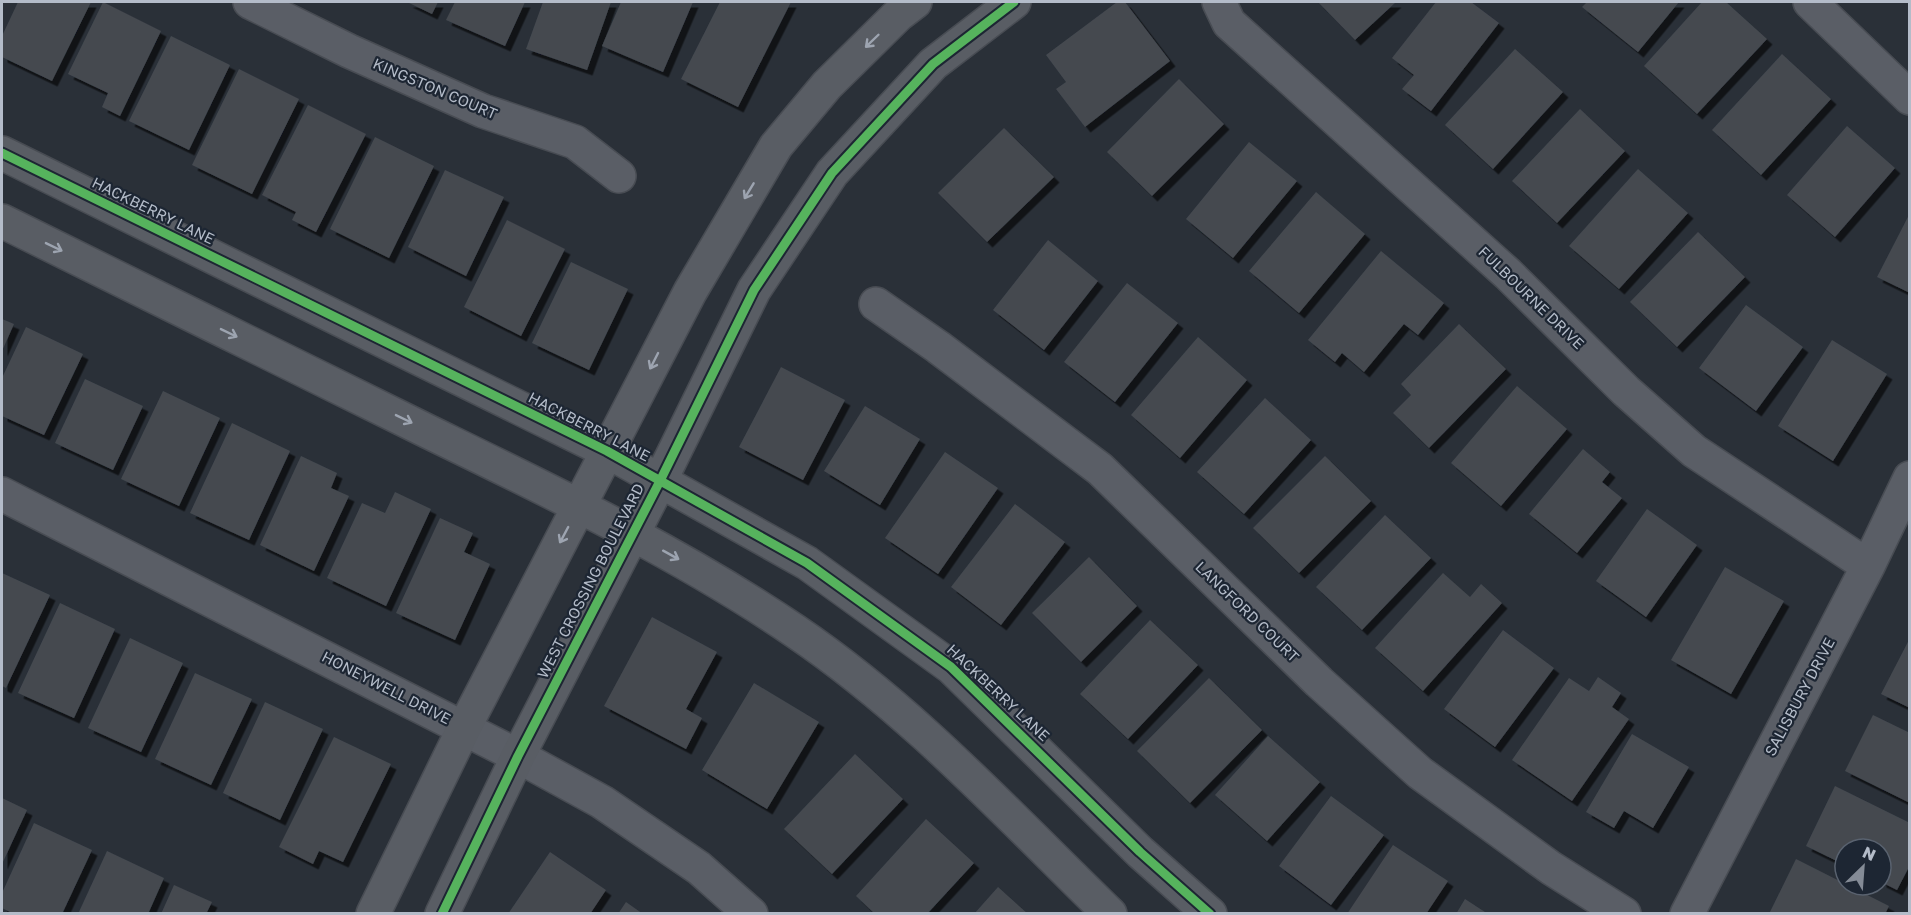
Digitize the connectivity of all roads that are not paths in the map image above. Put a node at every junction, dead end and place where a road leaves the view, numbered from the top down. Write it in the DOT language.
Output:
graph roads {
  1 [pos="250,2"];
  2 [pos="915,2"];
  3 [pos="1014,2"];
  4 [pos="1219,2"];
  5 [pos="1810,2"];
  6 [pos="1910,98"];
  7 [pos="2,153"];
  8 [pos="619,176"];
  9 [pos="2,221"];
  10 [pos="876,304"];
  11 [pos="607,451"];
  12 [pos="1910,478"];
  13 [pos="660,481"];
  14 [pos="2,494"];
  15 [pos="580,506"];
  16 [pos="632,533"];
  17 [pos="1868,566"];
  18 [pos="464,728"];
  19 [pos="518,756"];
  20 [pos="373,914"];
  21 [pos="442,914"];
  22 [pos="751,914"];
  23 [pos="1110,914"];
  24 [pos="1210,914"];
  25 [pos="1624,914"];
  26 [pos="1687,914"];
  1 -- 8 [label="street, KINGSTON COURT"];
  2 -- 11 [label="street, one-way"];
  3 -- 13 [label="street, WEST CROSSING BOULEVARD"];
  4 -- 17 [label="street, FULBOURNE DRIVE"];
  5 -- 6 [label="street"];
  7 -- 11 [label="street, HACKBERRY LANE"];
  9 -- 15 [label="street, one-way"];
  10 -- 25 [label="street, LANGFORD COURT"];
  11 -- 13 [label="street, HACKBERRY LANE"];
  11 -- 15 [label="street"];
  12 -- 17 [label="street, SALISBURY DRIVE"];
  13 -- 16 [label="street, WEST CROSSING BOULEVARD"];
  13 -- 24 [label="street, HACKBERRY LANE"];
  14 -- 18 [label="street, HONEYWELL DRIVE"];
  15 -- 16 [label="street"];
  15 -- 18 [label="street, one-way"];
  16 -- 19 [label="street, WEST CROSSING BOULEVARD"];
  16 -- 23 [label="street, one-way"];
  17 -- 26 [label="street, SALISBURY DRIVE"];
  18 -- 19 [label="street, HONEYWELL DRIVE"];
  18 -- 20 [label="street"];
  19 -- 21 [label="street, WEST CROSSING BOULEVARD"];
  19 -- 22 [label="street, HONEYWELL DRIVE"];
}
